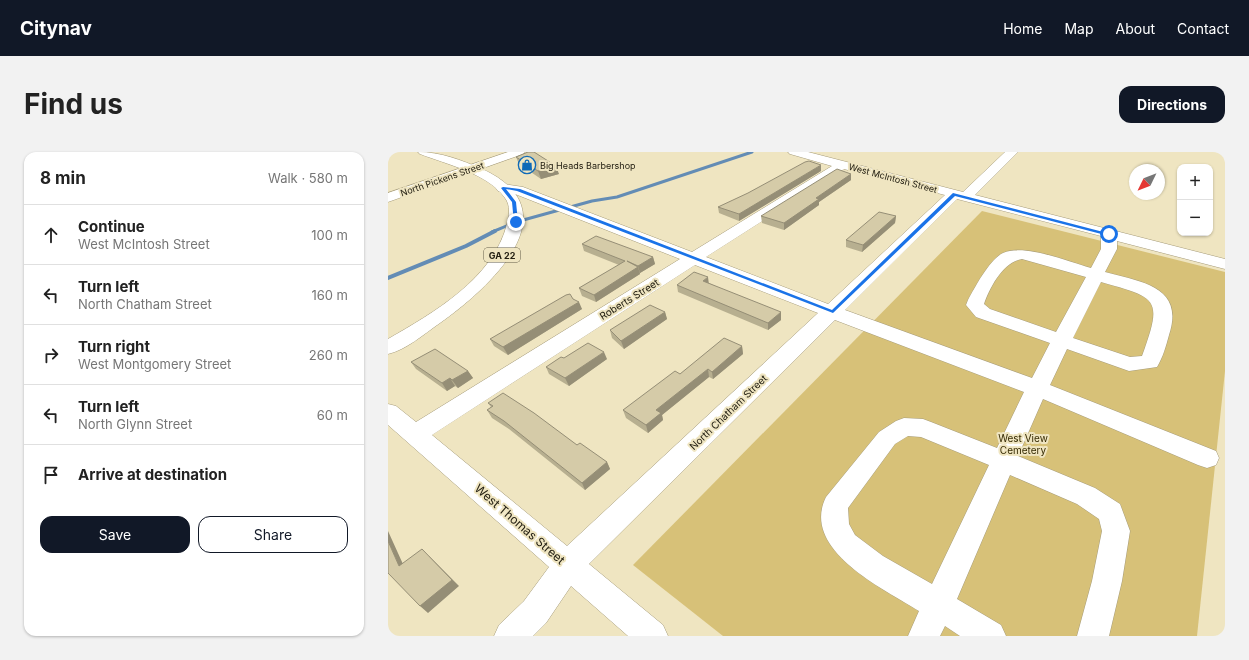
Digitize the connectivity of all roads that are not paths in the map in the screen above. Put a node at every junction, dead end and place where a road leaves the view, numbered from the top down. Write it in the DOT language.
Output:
graph roads {
  1 [pos="424,152"];
  2 [pos="520,152"];
  3 [pos="794,152"];
  4 [pos="1012,152"];
  5 [pos="842,164"];
  6 [pos="470,170"];
  7 [pos="503,188"];
  8 [pos="960,196"];
  9 [pos="388,198"];
  10 [pos="1109,234"];
  11 [pos="694,258"];
  12 [pos="1225,264"];
  13 [pos="1096,274"];
  14 [pos="833,312"];
  15 [pos="1062,340"];
  16 [pos="388,348"];
  17 [pos="1037,388"];
  18 [pos="388,412"];
  19 [pos="416,434"];
  20 [pos="1207,458"];
  21 [pos="1004,461"];
  22 [pos="568,565"];
  23 [pos="938,605"];
  24 [pos="510,636"];
  25 [pos="652,636"];
  26 [pos="924,636"];
  27 [pos="990,636"];
  28 [pos="1093,636"];
  1 -- 6 [label="street, GA 22"];
  2 -- 6 [label="street, North Pickens Street"];
  3 -- 5 [label="street, West McIntosh Street"];
  4 -- 8 [label="street, North Chatham Street"];
  5 -- 8 [label="street, West McIntosh Street"];
  5 -- 11 [label="street, Roberts Street"];
  6 -- 7 [label="street, GA 22"];
  6 -- 9 [label="street, North Pickens Street"];
  7 -- 11 [label="street"];
  7 -- 16 [label="street, GA 22"];
  8 -- 10 [label="street, West McIntosh Street"];
  8 -- 14 [label="street, North Chatham Street"];
  10 -- 12 [label="street, West McIntosh Street"];
  10 -- 13 [label="street"];
  11 -- 14 [label="street"];
  11 -- 19 [label="street, Roberts Street"];
  13 -- 15 [label="street"];
  13 -- 15 [label="street"];
  13 -- 15 [label="street"];
  14 -- 17 [label="street"];
  14 -- 22 [label="street, North Chatham Street"];
  15 -- 17 [label="street"];
  17 -- 20 [label="street"];
  17 -- 21 [label="street"];
  18 -- 19 [label="street, West Thomas Street"];
  19 -- 22 [label="street, West Thomas Street"];
  21 -- 23 [label="street"];
  21 -- 23 [label="street"];
  21 -- 28 [label="street"];
  22 -- 24 [label="street, North Chatham Street"];
  22 -- 25 [label="street, West Thomas Street"];
  23 -- 26 [label="street"];
  23 -- 27 [label="street"];
}
